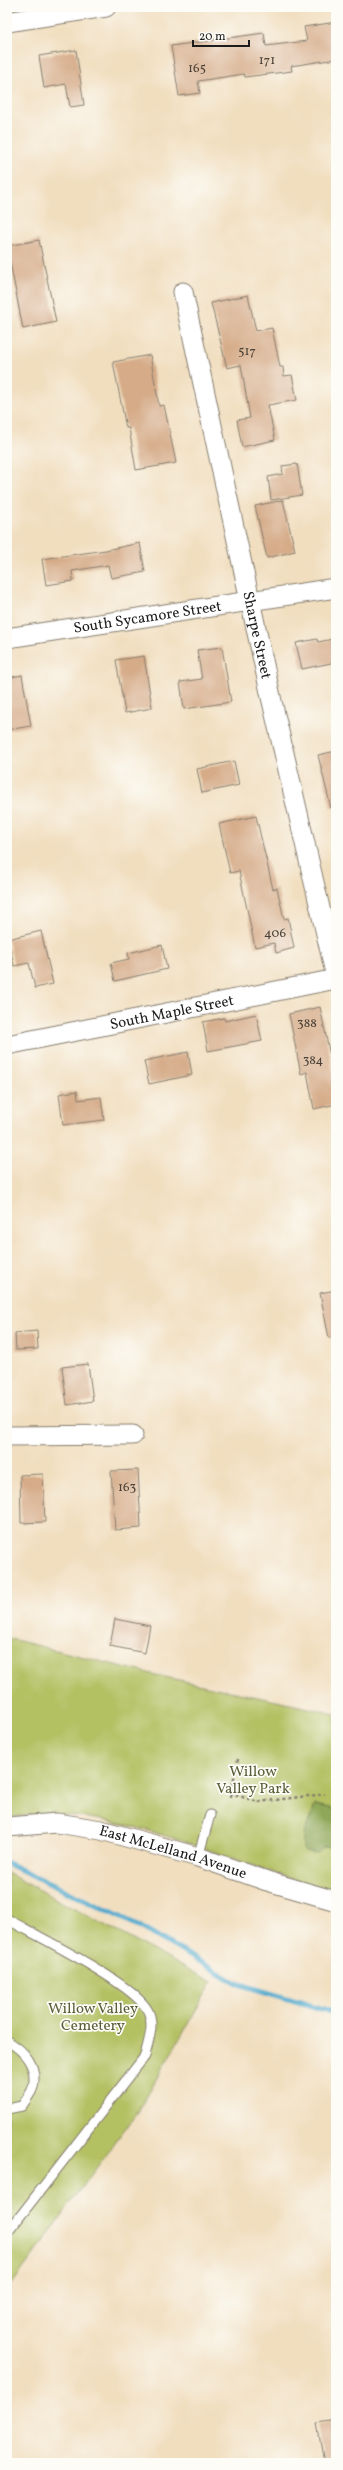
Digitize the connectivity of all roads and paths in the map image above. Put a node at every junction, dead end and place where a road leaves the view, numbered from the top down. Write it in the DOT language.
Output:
graph roads {
  1 [pos="106,7"];
  2 [pos="7,22"];
  3 [pos="182,292"];
  4 [pos="336,588"];
  5 [pos="250,601"];
  6 [pos="7,638"];
  7 [pos="336,978"];
  8 [pos="7,1045"];
  9 [pos="133,1435"];
  10 [pos="7,1436"];
  11 [pos="238,1759"];
  12 [pos="325,1794"];
  13 [pos="210,1815"];
  14 [pos="7,1827"];
  15 [pos="198,1857"];
  16 [pos="336,1901"];
  17 [pos="7,1920"];
  18 [pos="7,2041"];
  19 [pos="7,2109"];
  20 [pos="7,2233"];
  1 -- 2 [label="street"];
  3 -- 5 [label="street, Sharpe Street"];
  4 -- 5 [label="street, South Sycamore Street"];
  5 -- 6 [label="street, South Sycamore Street"];
  5 -- 7 [label="street, Sharpe Street"];
  7 -- 8 [label="street, South Maple Street"];
  9 -- 10 [label="street"];
  11 -- 12 [label="path"];
  13 -- 15 [label="lane"];
  14 -- 15 [label="street, East McLelland Avenue"];
  15 -- 16 [label="street, East McLelland Avenue"];
  17 -- 20 [label="lane"];
  18 -- 19 [label="lane"];
}
